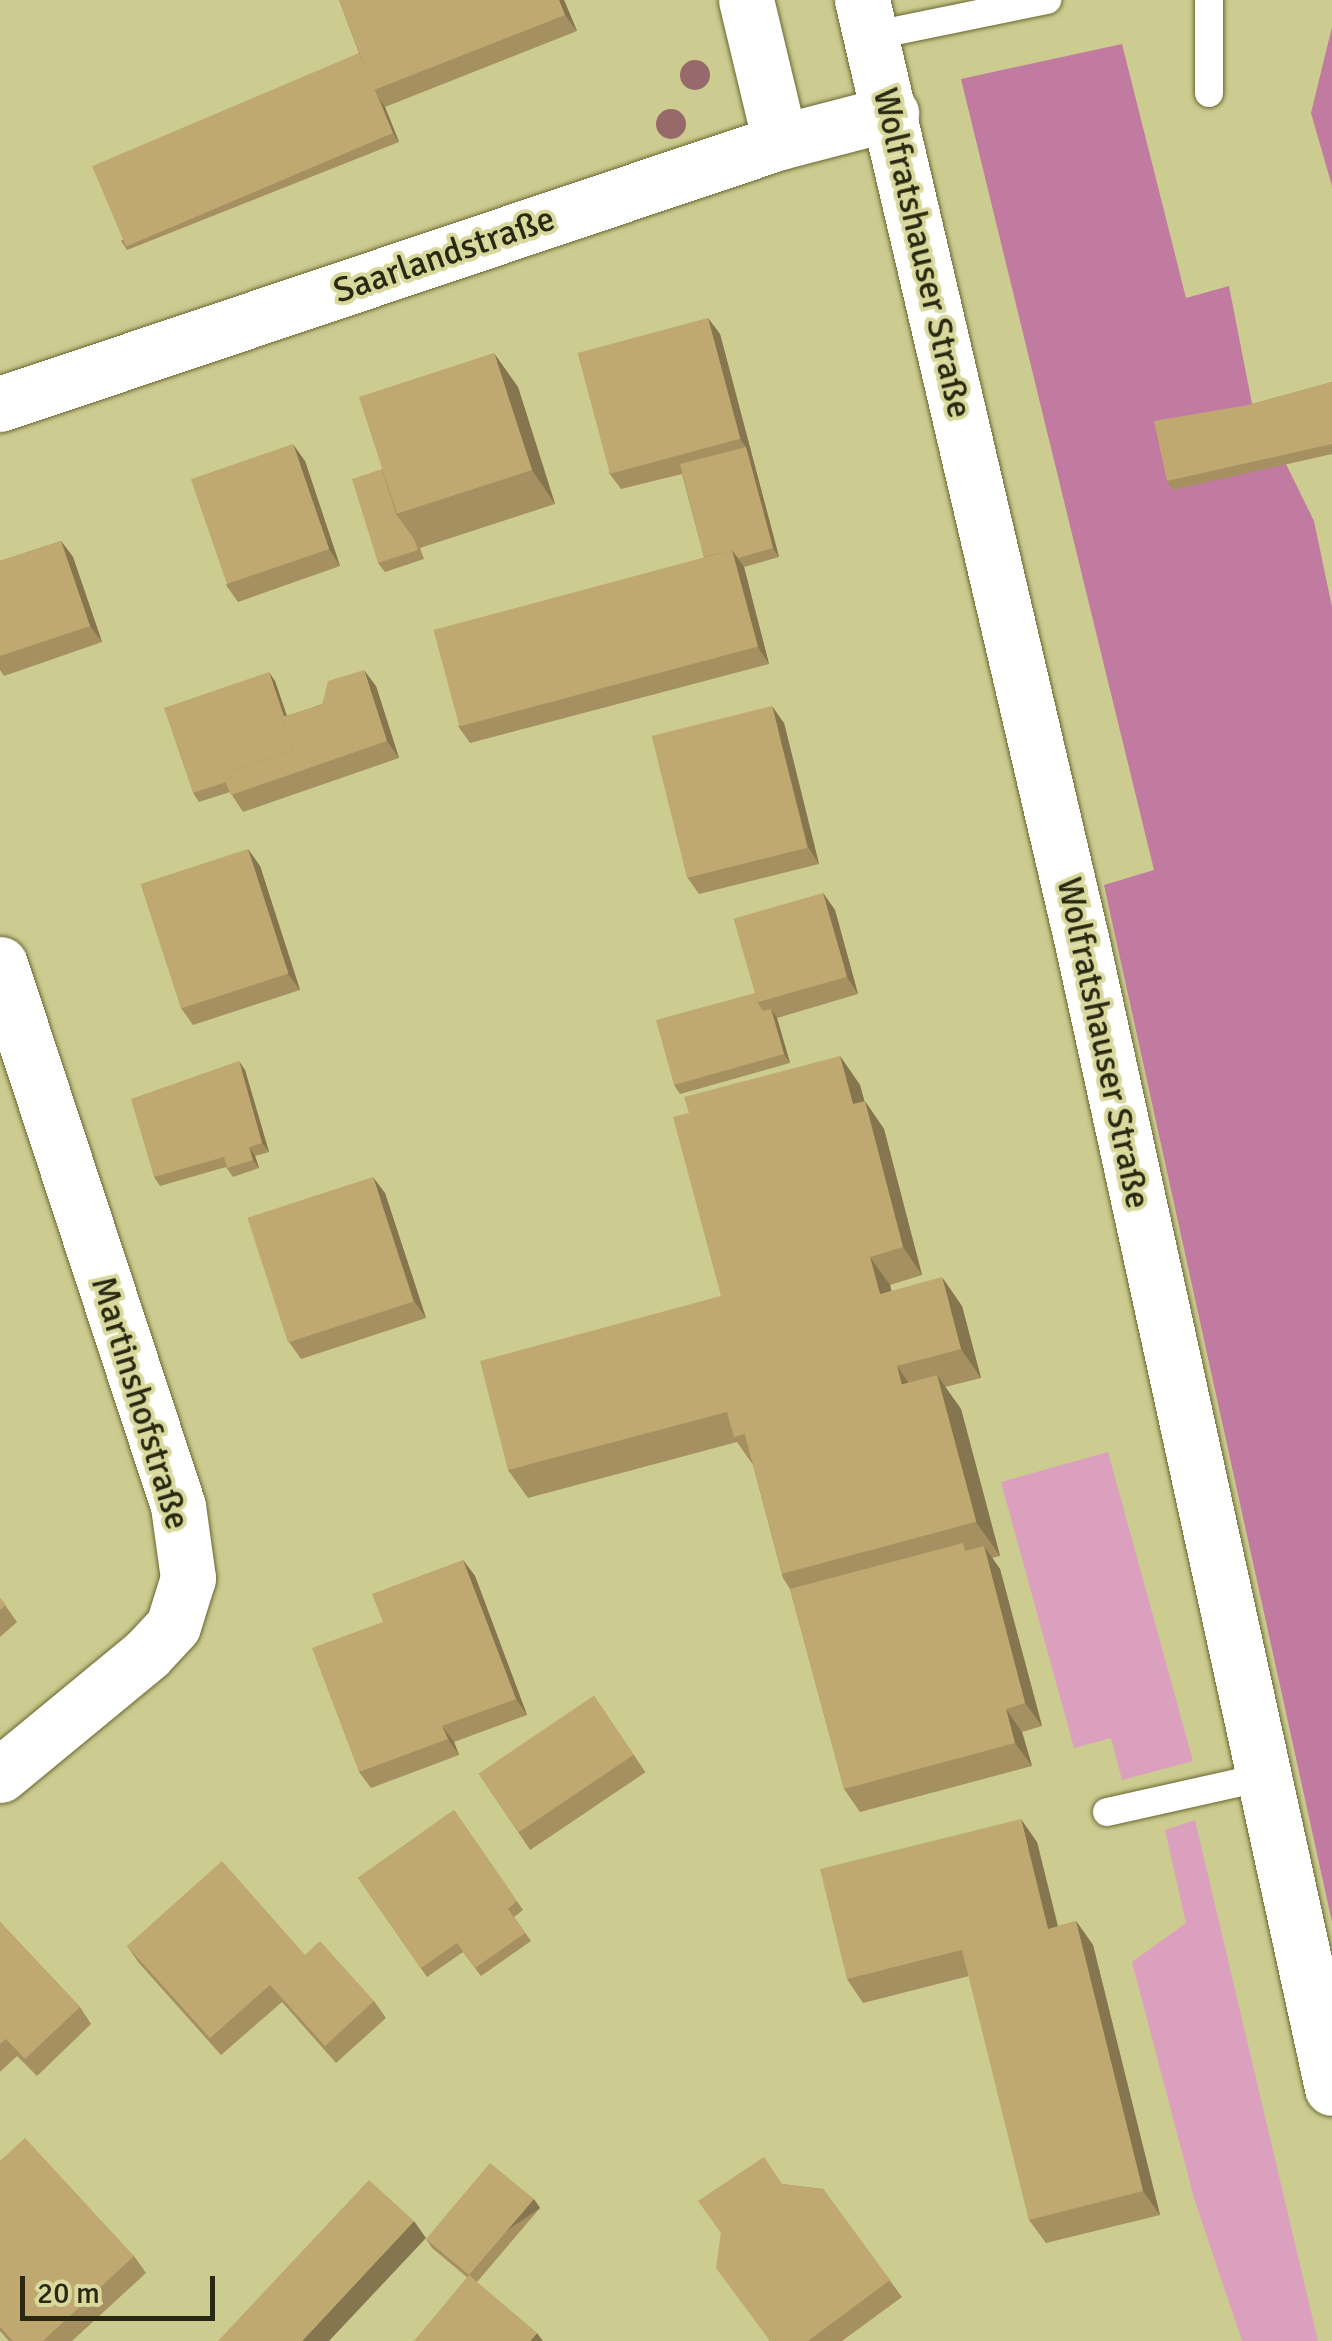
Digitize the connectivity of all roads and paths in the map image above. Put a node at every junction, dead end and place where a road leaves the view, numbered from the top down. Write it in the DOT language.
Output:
graph roads {
  1 [pos="746,0"];
  2 [pos="1047,0"];
  3 [pos="1210,0"];
  4 [pos="866,18"];
  5 [pos="1209,93"];
  6 [pos="890,113"];
  7 [pos="780,142"];
  8 [pos="0,404"];
  9 [pos="0,964"];
  10 [pos="0,1775"];
  11 [pos="1264,1777"];
  12 [pos="1107,1812"];
  13 [pos="1332,2088"];
  1 -- 7 [label="main road"];
  2 -- 4 [label="lane"];
  3 -- 5 [label="lane"];
  4 -- 6 [label="main road, Wolfratshauser Straße"];
  6 -- 7 [label="main road, Saarlandstraße"];
  6 -- 11 [label="main road, Wolfratshauser Straße"];
  7 -- 8 [label="main road, Saarlandstraße"];
  9 -- 10 [label="main road, Martinshofstraße"];
  11 -- 12 [label="lane"];
  11 -- 13 [label="main road, Wolfratshauser Straße"];
}
